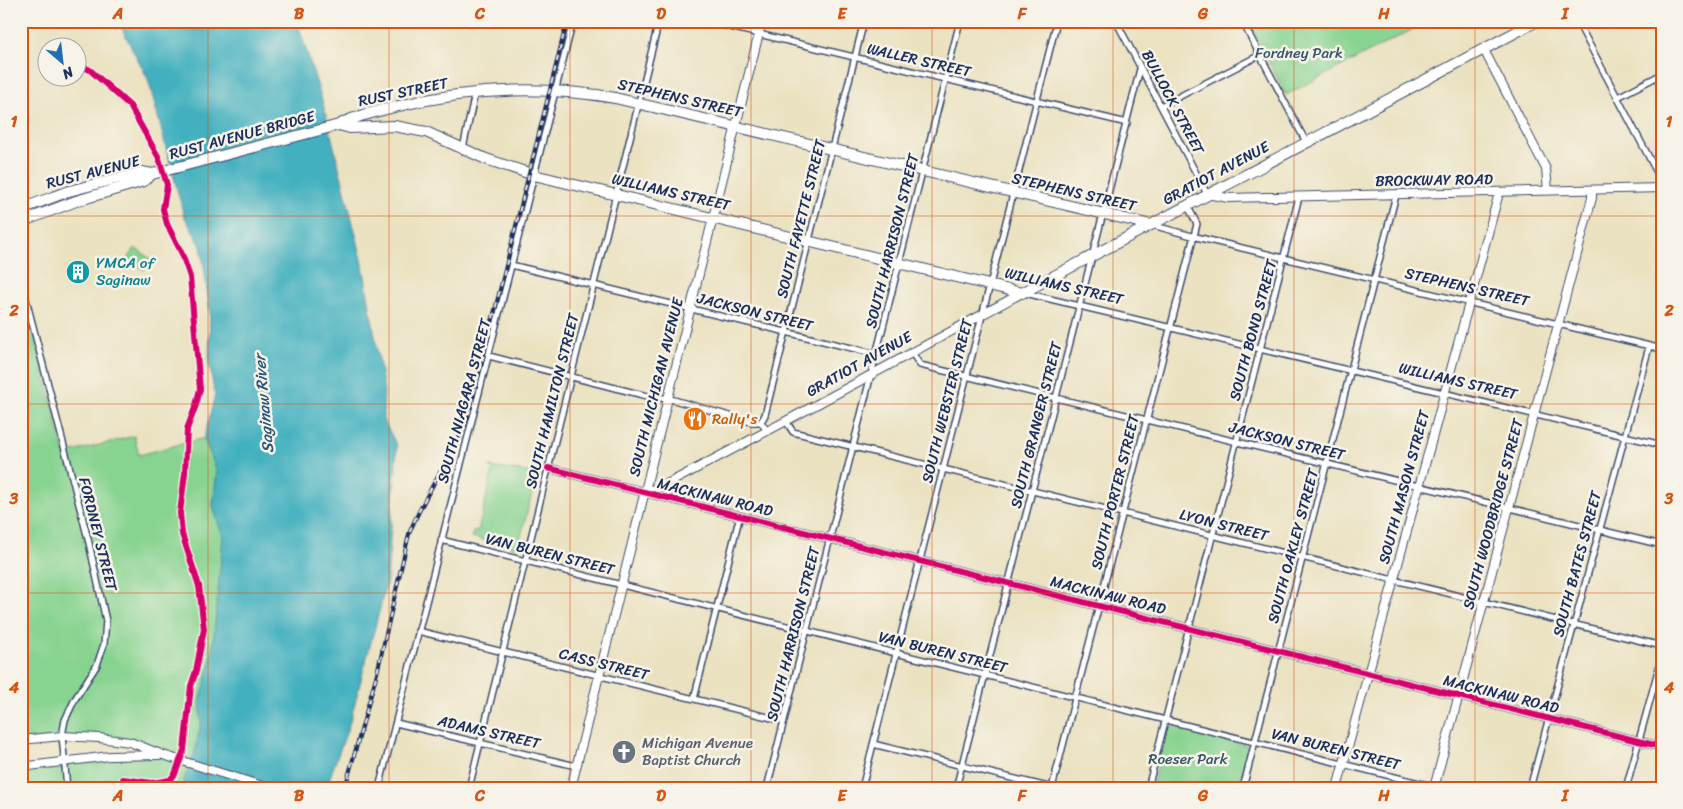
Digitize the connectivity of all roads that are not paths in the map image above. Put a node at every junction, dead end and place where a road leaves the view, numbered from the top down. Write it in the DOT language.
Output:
graph roads {
  1 [pos="573,21"];
  2 [pos="659,21"];
  3 [pos="705,21"];
  4 [pos="762,21"];
  5 [pos="864,21"];
  6 [pos="960,21"];
  7 [pos="1057,21"];
  8 [pos="1107,21"];
  9 [pos="1128,21"];
  10 [pos="1242,21"];
  11 [pos="1537,21"];
  12 [pos="1577,21"];
  13 [pos="1117,22"];
  14 [pos="759,34"];
  15 [pos="1484,50"];
  16 [pos="1260,54"];
  17 [pos="855,58"];
  18 [pos="1140,69"];
  19 [pos="1662,74"];
  20 [pos="946,79"];
  21 [pos="555,90"];
  22 [pos="475,93"];
  23 [pos="1618,97"];
  24 [pos="1036,102"];
  25 [pos="639,103"];
  26 [pos="1161,106"];
  27 [pos="1127,123"];
  28 [pos="339,125"];
  29 [pos="736,126"];
  30 [pos="1306,142"];
  31 [pos="463,148"];
  32 [pos="831,150"];
  33 [pos="922,171"];
  34 [pos="152,174"];
  35 [pos="534,175"];
  36 [pos="1662,188"];
  37 [pos="1592,190"];
  38 [pos="1548,191"];
  39 [pos="1012,193"];
  40 [pos="1499,193"];
  41 [pos="616,194"];
  42 [pos="1207,194"];
  43 [pos="1396,195"];
  44 [pos="1299,197"];
  45 [pos="1187,205"];
  46 [pos="21,209"];
  47 [pos="1102,215"];
  48 [pos="714,217"];
  49 [pos="21,222"];
  50 [pos="1151,224"];
  51 [pos="1192,236"];
  52 [pos="809,240"];
  53 [pos="1092,256"];
  54 [pos="1285,259"];
  55 [pos="899,262"];
  56 [pos="511,265"];
  57 [pos="21,280"];
  58 [pos="1375,280"];
  59 [pos="989,284"];
  60 [pos="593,285"];
  61 [pos="1022,292"];
  62 [pos="1468,302"];
  63 [pos="1080,305"];
  64 [pos="689,309"];
  65 [pos="982,315"];
  66 [pos="1558,324"];
  67 [pos="1171,327"];
  68 [pos="785,333"];
  69 [pos="1649,347"];
  70 [pos="1261,348"];
  71 [pos="1662,350"];
  72 [pos="912,353"];
  73 [pos="876,354"];
  74 [pos="489,356"];
  75 [pos="1351,370"];
  76 [pos="872,375"];
  77 [pos="966,376"];
  78 [pos="570,377"];
  79 [pos="1444,393"];
  80 [pos="667,398"];
  81 [pos="1056,398"];
  82 [pos="1534,414"];
  83 [pos="1146,420"];
  84 [pos="786,421"];
  85 [pos="762,422"];
  86 [pos="767,431"];
  87 [pos="1624,435"];
  88 [pos="1237,442"];
  89 [pos="1662,445"];
  90 [pos="853,447"];
  91 [pos="1327,464"];
  92 [pos="548,468"];
  93 [pos="943,469"];
  94 [pos="1418,486"];
  95 [pos="1032,491"];
  96 [pos="644,493"];
  97 [pos="1509,508"];
  98 [pos="1123,513"];
  99 [pos="740,515"];
  100 [pos="1599,530"];
  101 [pos="1214,535"];
  102 [pos="830,539"];
  103 [pos="441,540"];
  104 [pos="1662,545"];
  105 [pos="1302,557"];
  106 [pos="526,560"];
  107 [pos="920,561"];
  108 [pos="1393,580"];
  109 [pos="1009,583"];
  110 [pos="620,584"];
  111 [pos="1484,602"];
  112 [pos="1099,606"];
  113 [pos="717,608"];
  114 [pos="1573,624"];
  115 [pos="1189,628"];
  116 [pos="418,631"];
  117 [pos="807,632"];
  118 [pos="1662,646"];
  119 [pos="1278,650"];
  120 [pos="502,652"];
  121 [pos="896,653"];
  122 [pos="1662,656"];
  123 [pos="1368,673"];
  124 [pos="985,675"];
  125 [pos="599,676"];
  126 [pos="1458,696"];
  127 [pos="1075,697"];
  128 [pos="694,698"];
  129 [pos="1548,718"];
  130 [pos="1165,720"];
  131 [pos="784,721"];
  132 [pos="396,723"];
  133 [pos="62,736"];
  134 [pos="21,740"];
  135 [pos="1255,742"];
  136 [pos="1639,742"];
  137 [pos="480,743"];
  138 [pos="873,744"];
  139 [pos="1662,747"];
  140 [pos="163,755"];
  141 [pos="64,761"];
  142 [pos="1344,764"];
  143 [pos="576,766"];
  144 [pos="962,766"];
  145 [pos="21,767"];
  146 [pos="1435,787"];
  147 [pos="67,788"];
  148 [pos="269,788"];
  149 [pos="380,788"];
  150 [pos="469,788"];
  151 [pos="571,788"];
  152 [pos="767,788"];
  153 [pos="862,788"];
  154 [pos="956,788"];
  155 [pos="1052,788"];
  156 [pos="1148,788"];
  157 [pos="1242,788"];
  158 [pos="1337,788"];
  159 [pos="1530,788"];
  160 [pos="1626,788"];
  1 -- 21 [label="street, SOUTH NIAGARA STREET"];
  2 -- 25 [label="street, SOUTH HAMILTON STREET"];
  3 -- 14 [label="street, WALLER STREET"];
  4 -- 14 [label="street, SOUTH MICHIGAN AVENUE"];
  5 -- 17 [label="street, SOUTH FAYETTE STREET"];
  6 -- 20 [label="street, SOUTH HARRISON STREET"];
  7 -- 24 [label="street, SOUTH WEBSTER STREET"];
  8 -- 13 [label="street"];
  9 -- 13 [label="street"];
  10 -- 16 [label="street"];
  11 -- 15 [label="highway, GRATIOT AVENUE"];
  12 -- 23 [label="street"];
  13 -- 18 [label="street, BULLOCK STREET"];
  14 -- 17 [label="street, WALLER STREET"];
  14 -- 29 [label="street, SOUTH MICHIGAN AVENUE"];
  15 -- 30 [label="highway, GRATIOT AVENUE"];
  15 -- 38 [label="street"];
  16 -- 26 [label="street"];
  16 -- 30 [label="street"];
  17 -- 20 [label="street, WALLER STREET"];
  17 -- 32 [label="street, SOUTH FAYETTE STREET"];
  18 -- 26 [label="street, BULLOCK STREET"];
  18 -- 27 [label="street, SOUTH GRANGER STREET"];
  19 -- 23 [label="street"];
  20 -- 24 [label="street, WALLER STREET"];
  20 -- 33 [label="street, SOUTH HARRISON STREET"];
  21 -- 22 [label="highway, STEPHENS STREET"];
  21 -- 25 [label="highway, STEPHENS STREET"];
  21 -- 35 [label="street, SOUTH NIAGARA STREET"];
  22 -- 28 [label="highway, RUST STREET"];
  22 -- 31 [label="street"];
  23 -- 36 [label="street"];
  24 -- 27 [label="street, WALLER STREET"];
  24 -- 39 [label="street, SOUTH WEBSTER STREET"];
  25 -- 29 [label="highway, STEPHENS STREET"];
  25 -- 41 [label="street, SOUTH HAMILTON STREET"];
  26 -- 42 [label="street, BULLOCK STREET"];
  27 -- 47 [label="street, SOUTH GRANGER STREET"];
  28 -- 31 [label="highway, WILLIAMS STREET"];
  28 -- 34 [label="highway, RUST AVENUE BRIDGE"];
  29 -- 32 [label="highway, STEPHENS STREET"];
  29 -- 48 [label="street, SOUTH MICHIGAN AVENUE"];
  30 -- 42 [label="highway, GRATIOT AVENUE"];
  31 -- 35 [label="highway, WILLIAMS STREET"];
  32 -- 33 [label="highway, STEPHENS STREET"];
  32 -- 52 [label="street, SOUTH FAYETTE STREET"];
  33 -- 39 [label="highway, STEPHENS STREET"];
  33 -- 55 [label="street, SOUTH HARRISON STREET"];
  34 -- 46 [label="highway, RUST AVENUE"];
  34 -- 49 [label="highway, RUST AVENUE"];
  35 -- 41 [label="highway, WILLIAMS STREET"];
  35 -- 56 [label="street, SOUTH NIAGARA STREET"];
  36 -- 37 [label="street, BROCKWAY ROAD"];
  37 -- 38 [label="street, BROCKWAY ROAD"];
  37 -- 66 [label="street, SOUTH WOODBRIDGE STREET"];
  38 -- 40 [label="street, BROCKWAY ROAD"];
  39 -- 47 [label="highway, STEPHENS STREET"];
  39 -- 59 [label="street, SOUTH WEBSTER STREET"];
  40 -- 43 [label="street, BROCKWAY ROAD"];
  40 -- 62 [label="street, SOUTH MASON STREET"];
  41 -- 48 [label="highway, WILLIAMS STREET"];
  41 -- 60 [label="street, SOUTH HAMILTON STREET"];
  42 -- 44 [label="street, BROCKWAY ROAD"];
  42 -- 45 [label="highway, GRATIOT AVENUE"];
  43 -- 44 [label="street, BROCKWAY ROAD"];
  43 -- 58 [label="street, SOUTH OAKLEY STREET"];
  44 -- 54 [label="street, SOUTH BOND STREET"];
  45 -- 50 [label="highway, GRATIOT AVENUE"];
  45 -- 51 [label="street, SOUTH PORTER STREET"];
  47 -- 50 [label="highway, STEPHENS STREET"];
  47 -- 53 [label="street, SOUTH GRANGER STREET"];
  48 -- 52 [label="highway, WILLIAMS STREET"];
  48 -- 64 [label="street, SOUTH MICHIGAN AVENUE"];
  50 -- 51 [label="street, STEPHENS STREET"];
  50 -- 53 [label="highway, GRATIOT AVENUE"];
  51 -- 54 [label="street, STEPHENS STREET"];
  51 -- 67 [label="street, SOUTH PORTER STREET"];
  52 -- 55 [label="highway, WILLIAMS STREET"];
  52 -- 68 [label="street, SOUTH FAYETTE STREET"];
  53 -- 61 [label="highway, GRATIOT AVENUE"];
  53 -- 63 [label="street, SOUTH GRANGER STREET"];
  54 -- 58 [label="street, STEPHENS STREET"];
  54 -- 70 [label="street, SOUTH BOND STREET"];
  55 -- 59 [label="highway, WILLIAMS STREET"];
  55 -- 73 [label="street, SOUTH HARRISON STREET"];
  56 -- 60 [label="street, JACKSON STREET"];
  56 -- 74 [label="street, SOUTH NIAGARA STREET"];
  57 -- 133 [label="street, FORDNEY STREET"];
  58 -- 62 [label="street, STEPHENS STREET"];
  58 -- 75 [label="street, SOUTH OAKLEY STREET"];
  59 -- 61 [label="highway, WILLIAMS STREET"];
  59 -- 65 [label="street, SOUTH WEBSTER STREET"];
  60 -- 64 [label="street, JACKSON STREET"];
  60 -- 78 [label="street, SOUTH HAMILTON STREET"];
  61 -- 63 [label="street, WILLIAMS STREET"];
  61 -- 65 [label="street, GRATIOT AVENUE"];
  62 -- 66 [label="street, STEPHENS STREET"];
  62 -- 79 [label="street, SOUTH MASON STREET"];
  63 -- 67 [label="street, WILLIAMS STREET"];
  63 -- 81 [label="street, SOUTH GRANGER STREET"];
  64 -- 68 [label="street, JACKSON STREET"];
  64 -- 80 [label="street, SOUTH MICHIGAN AVENUE"];
  65 -- 72 [label="street, GRATIOT AVENUE"];
  65 -- 77 [label="street, SOUTH WEBSTER STREET"];
  66 -- 69 [label="street, STEPHENS STREET"];
  66 -- 82 [label="street, SOUTH WOODBRIDGE STREET"];
  67 -- 70 [label="street, WILLIAMS STREET"];
  67 -- 83 [label="street, SOUTH PORTER STREET"];
  68 -- 73 [label="street, JACKSON STREET"];
  68 -- 85 [label="street, SOUTH FAYETTE STREET"];
  69 -- 71 [label="street, STEPHENS STREET"];
  69 -- 87 [label="street, SOUTH BATES STREET"];
  70 -- 75 [label="street, WILLIAMS STREET"];
  70 -- 88 [label="street, SOUTH BOND STREET"];
  72 -- 76 [label="street, GRATIOT AVENUE"];
  72 -- 77 [label="street, JACKSON STREET"];
  73 -- 76 [label="street, SOUTH HARRISON STREET"];
  74 -- 78 [label="street"];
  74 -- 103 [label="street, SOUTH NIAGARA STREET"];
  75 -- 79 [label="street, WILLIAMS STREET"];
  75 -- 91 [label="street, SOUTH OAKLEY STREET"];
  76 -- 84 [label="street, GRATIOT AVENUE"];
  76 -- 90 [label="street, SOUTH HARRISON STREET"];
  77 -- 81 [label="street, JACKSON STREET"];
  77 -- 93 [label="street, SOUTH WEBSTER STREET"];
  78 -- 80 [label="street"];
  78 -- 92 [label="street, SOUTH HAMILTON STREET"];
  79 -- 82 [label="street, WILLIAMS STREET"];
  79 -- 94 [label="street, SOUTH MASON STREET"];
  80 -- 85 [label="street"];
  80 -- 96 [label="street, SOUTH MICHIGAN AVENUE"];
  81 -- 83 [label="street, JACKSON STREET"];
  81 -- 95 [label="street, SOUTH GRANGER STREET"];
  82 -- 87 [label="street, WILLIAMS STREET"];
  82 -- 97 [label="street, SOUTH WOODBRIDGE STREET"];
  83 -- 88 [label="street, JACKSON STREET"];
  83 -- 98 [label="street, SOUTH PORTER STREET"];
  84 -- 86 [label="street, GRATIOT AVENUE"];
  84 -- 90 [label="street, LYON STREET"];
  85 -- 86 [label="street"];
  86 -- 96 [label="street, GRATIOT AVENUE"];
  87 -- 89 [label="street, WILLIAMS STREET"];
  87 -- 100 [label="street, SOUTH BATES STREET"];
  88 -- 91 [label="street, JACKSON STREET"];
  88 -- 101 [label="street, SOUTH BOND STREET"];
  90 -- 93 [label="street, LYON STREET"];
  90 -- 102 [label="street, SOUTH HARRISON STREET"];
  91 -- 94 [label="street, JACKSON STREET"];
  91 -- 105 [label="street, SOUTH OAKLEY STREET"];
  92 -- 96 [label="street, MACKINAW ROAD"];
  92 -- 106 [label="street, SOUTH HAMILTON STREET"];
  93 -- 95 [label="street, LYON STREET"];
  93 -- 107 [label="street, SOUTH WEBSTER STREET"];
  94 -- 97 [label="street, JACKSON STREET"];
  94 -- 108 [label="street, SOUTH MASON STREET"];
  95 -- 98 [label="street, LYON STREET"];
  95 -- 109 [label="street, SOUTH GRANGER STREET"];
  96 -- 99 [label="street, MACKINAW ROAD"];
  96 -- 110 [label="street, SOUTH MICHIGAN AVENUE"];
  97 -- 100 [label="street, JACKSON STREET"];
  97 -- 111 [label="street, SOUTH WOODBRIDGE STREET"];
  98 -- 101 [label="street, LYON STREET"];
  98 -- 112 [label="street, SOUTH PORTER STREET"];
  99 -- 102 [label="street, MACKINAW ROAD"];
  99 -- 113 [label="street"];
  100 -- 104 [label="street, JACKSON STREET"];
  100 -- 114 [label="street, SOUTH BATES STREET"];
  101 -- 105 [label="street, LYON STREET"];
  101 -- 115 [label="street, SOUTH BOND STREET"];
  102 -- 107 [label="street, MACKINAW ROAD"];
  102 -- 117 [label="street, SOUTH HARRISON STREET"];
  103 -- 106 [label="street, VAN BUREN STREET"];
  103 -- 116 [label="street, SOUTH NIAGARA STREET"];
  105 -- 108 [label="street, LYON STREET"];
  105 -- 119 [label="street, SOUTH OAKLEY STREET"];
  106 -- 110 [label="street, VAN BUREN STREET"];
  106 -- 120 [label="street, SOUTH HAMILTON STREET"];
  107 -- 109 [label="street, MACKINAW ROAD"];
  107 -- 121 [label="street, SOUTH WEBSTER STREET"];
  108 -- 111 [label="street, LYON STREET"];
  108 -- 123 [label="street, SOUTH MASON STREET"];
  109 -- 112 [label="street, MACKINAW ROAD"];
  109 -- 124 [label="street, SOUTH GRANGER STREET"];
  110 -- 113 [label="street, VAN BUREN STREET"];
  110 -- 125 [label="street, SOUTH MICHIGAN AVENUE"];
  111 -- 114 [label="street, LYON STREET"];
  111 -- 126 [label="street, SOUTH WOODBRIDGE STREET"];
  112 -- 115 [label="street, MACKINAW ROAD"];
  112 -- 127 [label="street, SOUTH PORTER STREET"];
  113 -- 117 [label="street, VAN BUREN STREET"];
  113 -- 128 [label="street"];
  114 -- 118 [label="street, LYON STREET"];
  114 -- 129 [label="street, SOUTH BATES STREET"];
  115 -- 119 [label="street, MACKINAW ROAD"];
  115 -- 130 [label="street, SOUTH BOND STREET"];
  116 -- 120 [label="street, CASS STREET"];
  116 -- 132 [label="street, SOUTH NIAGARA STREET"];
  117 -- 121 [label="street, VAN BUREN STREET"];
  117 -- 131 [label="street, SOUTH HARRISON STREET"];
  119 -- 123 [label="street, MACKINAW ROAD"];
  119 -- 135 [label="street, SOUTH OAKLEY STREET"];
  120 -- 125 [label="street, CASS STREET"];
  120 -- 137 [label="street, SOUTH HAMILTON STREET"];
  121 -- 124 [label="street, VAN BUREN STREET"];
  121 -- 138 [label="street, SOUTH WEBSTER STREET"];
  122 -- 136 [label="street"];
  123 -- 126 [label="street, MACKINAW ROAD"];
  123 -- 142 [label="street, SOUTH MASON STREET"];
  124 -- 127 [label="street, VAN BUREN STREET"];
  124 -- 144 [label="street, SOUTH GRANGER STREET"];
  125 -- 128 [label="street, CASS STREET"];
  125 -- 143 [label="street, SOUTH MICHIGAN AVENUE"];
  126 -- 129 [label="street, MACKINAW ROAD"];
  126 -- 146 [label="street, SOUTH WOODBRIDGE STREET"];
  127 -- 130 [label="street, VAN BUREN STREET"];
  127 -- 155 [label="street, SOUTH PORTER STREET"];
  128 -- 131 [label="street, CASS STREET"];
  129 -- 136 [label="street, MACKINAW ROAD"];
  129 -- 159 [label="street, SOUTH BATES STREET"];
  130 -- 135 [label="street, VAN BUREN STREET"];
  130 -- 156 [label="street, SOUTH BOND STREET"];
  131 -- 152 [label="street, SOUTH HARRISON STREET"];
  132 -- 137 [label="street, ADAMS STREET"];
  132 -- 149 [label="street, SOUTH NIAGARA STREET"];
  133 -- 134 [label="street"];
  133 -- 140 [label="street"];
  133 -- 141 [label="street, FORDNEY STREET"];
  135 -- 142 [label="street, VAN BUREN STREET"];
  135 -- 157 [label="street, SOUTH OAKLEY STREET"];
  136 -- 139 [label="street, MACKINAW ROAD"];
  136 -- 160 [label="street"];
  137 -- 143 [label="street, ADAMS STREET"];
  137 -- 150 [label="street, SOUTH HAMILTON STREET"];
  138 -- 144 [label="street"];
  138 -- 153 [label="street, SOUTH WEBSTER STREET"];
  140 -- 141 [label="street"];
  140 -- 148 [label="street"];
  141 -- 145 [label="street"];
  141 -- 147 [label="street, FORDNEY STREET"];
  142 -- 146 [label="street, VAN BUREN STREET"];
  142 -- 158 [label="street, SOUTH MASON STREET"];
  143 -- 151 [label="street, SOUTH MICHIGAN AVENUE"];
  144 -- 154 [label="street, SOUTH GRANGER STREET"];
  144 -- 155 [label="street"];
}
